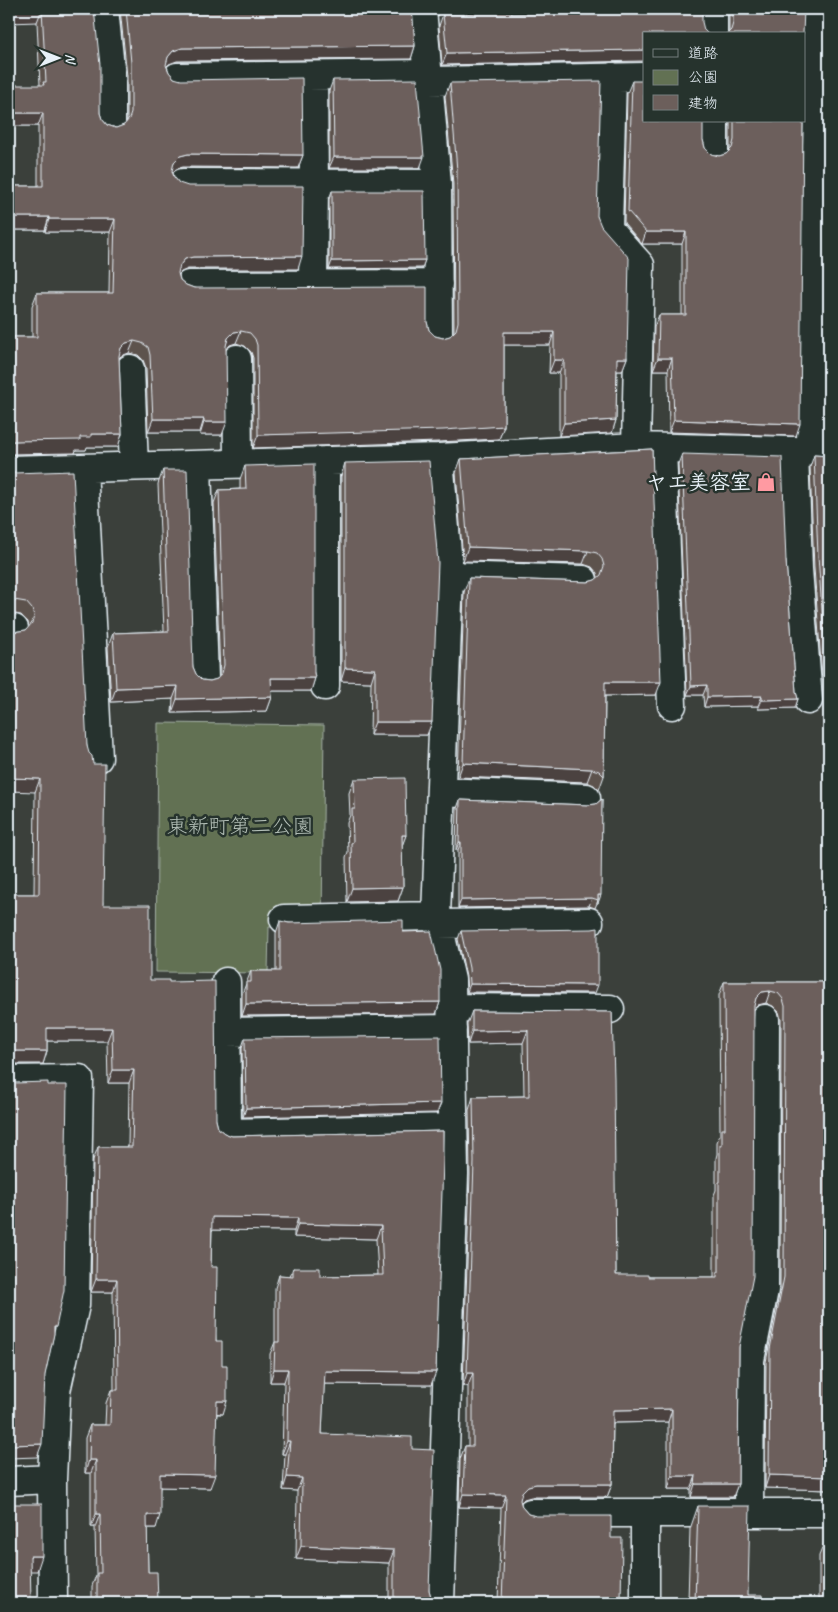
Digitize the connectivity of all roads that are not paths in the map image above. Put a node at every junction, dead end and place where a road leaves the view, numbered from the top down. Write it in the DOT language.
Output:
graph roads {
  1 [pos="104,9"];
  2 [pos="422,9"];
  3 [pos="713,9"];
  4 [pos="815,9"];
  5 [pos="713,32"];
  6 [pos="313,76"];
  7 [pos="177,77"];
  8 [pos="612,77"];
  9 [pos="643,77"];
  10 [pos="429,78"];
  11 [pos="714,122"];
  12 [pos="111,125"];
  13 [pos="714,152"];
  14 [pos="183,182"];
  15 [pos="314,184"];
  16 [pos="437,184"];
  17 [pos="438,284"];
  18 [pos="189,285"];
  19 [pos="313,285"];
  20 [pos="438,335"];
  21 [pos="238,359"];
  22 [pos="130,368"];
  23 [pos="649,448"];
  24 [pos="811,451"];
  25 [pos="439,458"];
  26 [pos="325,461"];
  27 [pos="238,463"];
  28 [pos="196,465"];
  29 [pos="134,466"];
  30 [pos="83,468"];
  31 [pos="9,470"];
  32 [pos="449,576"];
  33 [pos="584,580"];
  34 [pos="204,679"];
  35 [pos="325,686"];
  36 [pos="808,700"];
  37 [pos="672,705"];
  38 [pos="98,758"];
  39 [pos="441,792"];
  40 [pos="586,798"];
  41 [pos="284,919"];
  42 [pos="437,920"];
  43 [pos="589,922"];
  44 [pos="226,982"];
  45 [pos="610,1009"];
  46 [pos="452,1018"];
  47 [pos="765,1019"];
  48 [pos="226,1032"];
  49 [pos="9,1080"];
  50 [pos="453,1128"];
  51 [pos="52,1480"];
  52 [pos="9,1481"];
  53 [pos="530,1513"];
  54 [pos="749,1513"];
  55 [pos="829,1513"];
  56 [pos="645,1514"];
  57 [pos="53,1603"];
  58 [pos="440,1603"];
  59 [pos="645,1603"];
  1 -- 12 [label="street"];
  2 -- 10 [label="street"];
  3 -- 5 [label="street"];
  4 -- 24 [label="street"];
  6 -- 7 [label="street"];
  6 -- 10 [label="street"];
  6 -- 15 [label="street"];
  8 -- 9 [label="street"];
  8 -- 10 [label="street"];
  8 -- 23 [label="street"];
  10 -- 16 [label="street"];
  11 -- 13 [label="street"];
  14 -- 15 [label="street"];
  15 -- 16 [label="street"];
  15 -- 19 [label="street"];
  16 -- 17 [label="street"];
  17 -- 19 [label="street"];
  17 -- 20 [label="street"];
  18 -- 19 [label="street"];
  21 -- 27 [label="street"];
  22 -- 29 [label="street"];
  23 -- 24 [label="street"];
  23 -- 25 [label="street"];
  23 -- 37 [label="street"];
  24 -- 36 [label="street"];
  25 -- 26 [label="street"];
  25 -- 32 [label="street"];
  26 -- 27 [label="street"];
  26 -- 35 [label="street"];
  27 -- 28 [label="street"];
  28 -- 29 [label="street"];
  28 -- 34 [label="street"];
  29 -- 30 [label="street"];
  30 -- 31 [label="street"];
  30 -- 38 [label="street"];
  32 -- 33 [label="street"];
  32 -- 39 [label="street"];
  39 -- 40 [label="street"];
  39 -- 42 [label="street"];
  41 -- 42 [label="street"];
  42 -- 43 [label="street"];
  42 -- 46 [label="street"];
  44 -- 48 [label="street"];
  45 -- 46 [label="street"];
  46 -- 48 [label="street"];
  46 -- 50 [label="street"];
  47 -- 54 [label="street"];
  48 -- 50 [label="street"];
  49 -- 51 [label="street"];
  50 -- 58 [label="street"];
  51 -- 52 [label="street"];
  51 -- 57 [label="street"];
  53 -- 56 [label="street"];
  54 -- 55 [label="street"];
  54 -- 56 [label="street"];
  56 -- 59 [label="street"];
}
